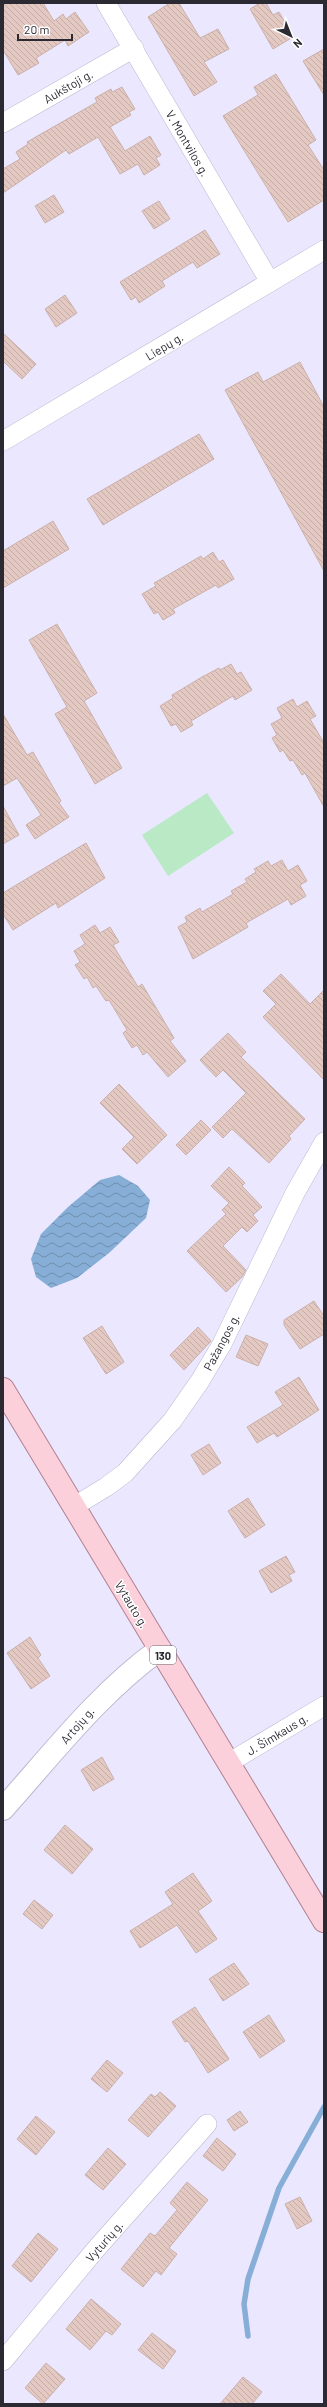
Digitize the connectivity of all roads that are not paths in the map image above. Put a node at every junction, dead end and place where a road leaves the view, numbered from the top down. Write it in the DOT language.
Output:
graph roads {
  1 [pos="106,3"];
  2 [pos="134,48"];
  3 [pos="3,123"];
  4 [pos="324,250"];
  5 [pos="270,282"];
  6 [pos="3,441"];
  7 [pos="324,1142"];
  8 [pos="3,1389"];
  9 [pos="73,1507"];
  10 [pos="160,1649"];
  11 [pos="324,1706"];
  12 [pos="230,1762"];
  13 [pos="3,1809"];
  14 [pos="324,1921"];
  15 [pos="208,2124"];
  16 [pos="3,2362"];
  1 -- 2 [label="street, V. Montvilos g."];
  2 -- 3 [label="street, Aukštoji g."];
  2 -- 5 [label="street, V. Montvilos g."];
  4 -- 5 [label="street, Liepų g."];
  5 -- 6 [label="street, Liepų g."];
  7 -- 9 [label="street, Pažangos g."];
  8 -- 9 [label="main road, Vytauto g. / 130"];
  9 -- 10 [label="main road, Vytauto g. / 130"];
  10 -- 12 [label="main road, Vytauto g. / 130"];
  10 -- 13 [label="main road, Artojų g."];
  11 -- 12 [label="street, J. Šimkaus g."];
  12 -- 14 [label="main road, Vytauto g. / 130"];
  15 -- 16 [label="street, Vyturių g."];
}
